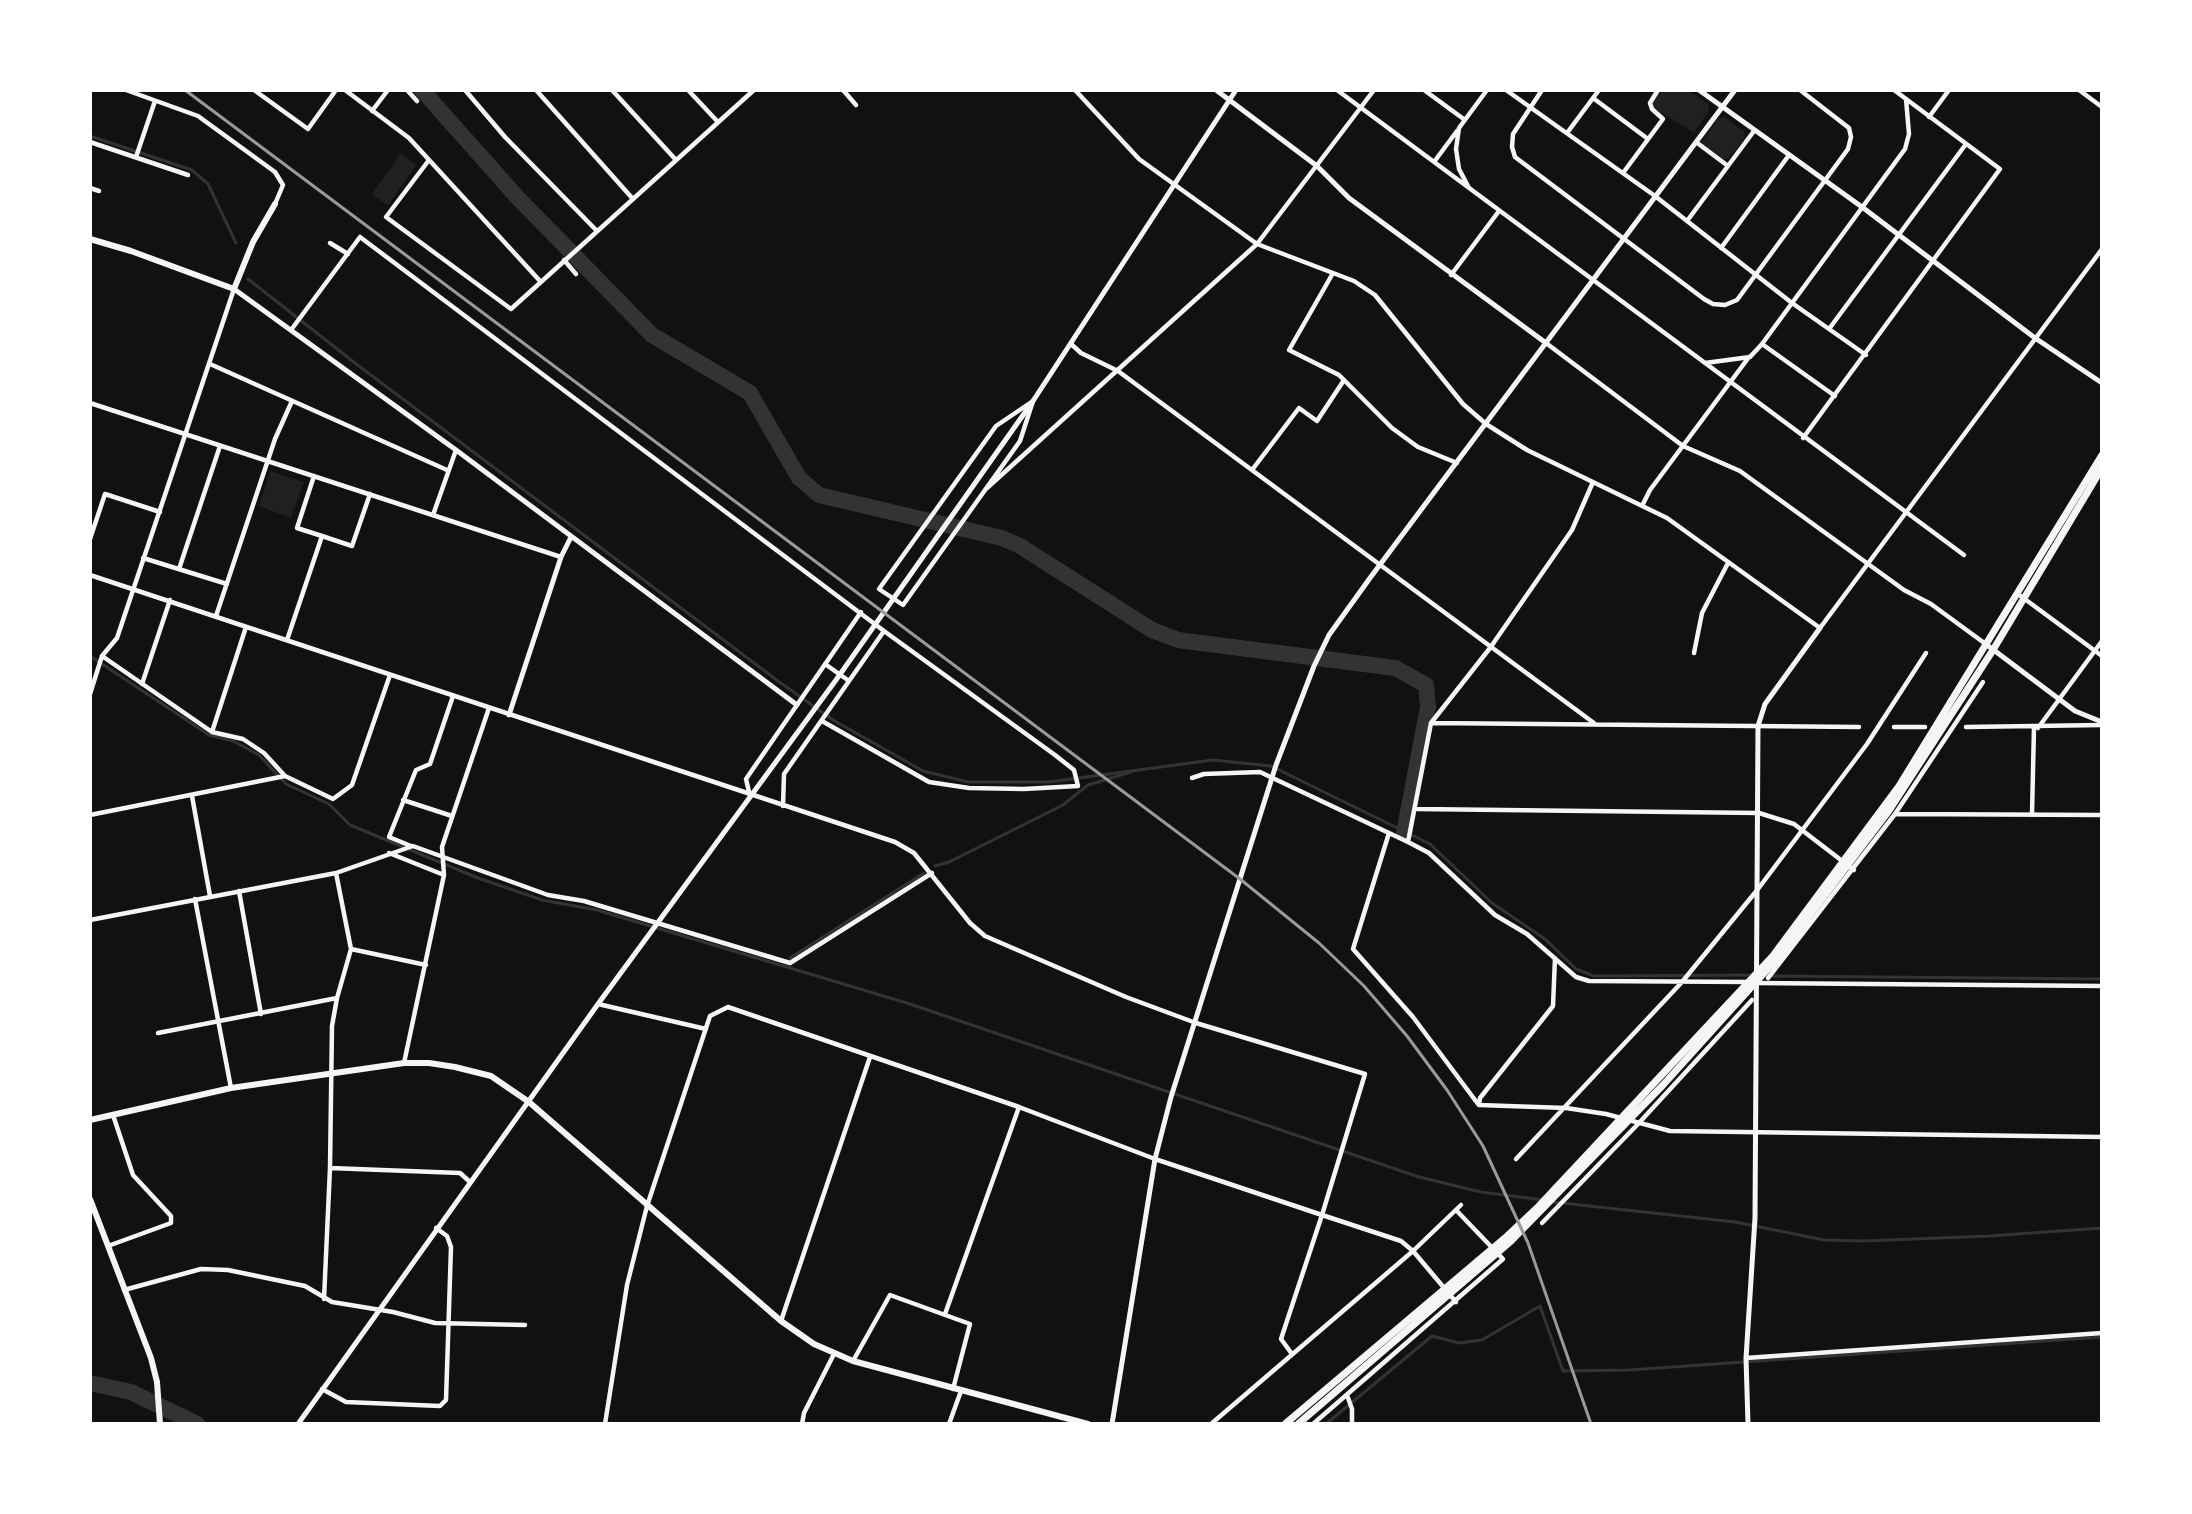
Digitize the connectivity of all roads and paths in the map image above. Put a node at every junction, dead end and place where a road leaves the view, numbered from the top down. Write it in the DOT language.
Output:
graph roads {
  1 [pos="126,90"];
  2 [pos="254,90"];
  3 [pos="336,90"];
  4 [pos="345,90"];
  5 [pos="388,90"];
  6 [pos="407,90"];
  7 [pos="465,90"];
  8 [pos="536,90"];
  9 [pos="612,90"];
  10 [pos="688,90"];
  11 [pos="754,90"];
  12 [pos="843,90"];
  13 [pos="1075,90"];
  14 [pos="1216,90"];
  15 [pos="1236,90"];
  16 [pos="1337,90"];
  17 [pos="1374,90"];
  18 [pos="1424,90"];
  19 [pos="1487,90"];
  20 [pos="1506,90"];
  21 [pos="1542,90"];
  22 [pos="1599,90"];
  23 [pos="1658,90"];
  24 [pos="1699,90"];
  25 [pos="1735,90"];
  26 [pos="1800,90"];
  27 [pos="1894,90"];
  28 [pos="1949,90"];
  29 [pos="2079,90"];
  30 [pos="1593,98"];
  31 [pos="1906,99"];
  32 [pos="1230,100"];
  33 [pos="155,101"];
  34 [pos="417,101"];
  35 [pos="856,105"];
  36 [pos="1361,107"];
  37 [pos="1530,107"];
  38 [pos="2102,107"];
  39 [pos="1722,108"];
  40 [pos="372,111"];
  41 [pos="1929,117"];
  42 [pos="1465,120"];
  43 [pos="718,122"];
  44 [pos="1459,128"];
  45 [pos="1755,131"];
  46 [pos="1567,133"];
  47 [pos="1648,139"];
  48 [pos="90,142"];
  49 [pos="1696,142"];
  50 [pos="1966,144"];
  51 [pos="1789,155"];
  52 [pos="136,158"];
  53 [pos="429,159"];
  54 [pos="676,160"];
  55 [pos="1434,162"];
  56 [pos="1317,166"];
  57 [pos="1728,166"];
  58 [pos="1623,173"];
  59 [pos="188,175"];
  60 [pos="1825,181"];
  61 [pos="1175,183"];
  62 [pos="90,188"];
  63 [pos="1470,190"];
  64 [pos="99,191"];
  65 [pos="1655,196"];
  66 [pos="633,198"];
  67 [pos="275,204"];
  68 [pos="1862,207"];
  69 [pos="1499,211"];
  70 [pos="1687,221"];
  71 [pos="597,231"];
  72 [pos="1898,235"];
  73 [pos="1624,238"];
  74 [pos="90,239"];
  75 [pos="330,243"];
  76 [pos="1257,244"];
  77 [pos="1721,248"];
  78 [pos="2102,249"];
  79 [pos="348,254"];
  80 [pos="564,260"];
  81 [pos="1934,263"];
  82 [pos="1333,273"];
  83 [pos="576,274"];
  84 [pos="1451,275"];
  85 [pos="1756,275"];
  86 [pos="1592,280"];
  87 [pos="540,281"];
  88 [pos="234,289"];
  89 [pos="1792,303"];
  90 [pos="293,327"];
  91 [pos="1829,329"];
  92 [pos="2036,338"];
  93 [pos="1546,343"];
  94 [pos="1071,344"];
  95 [pos="1762,344"];
  96 [pos="1866,355"];
  97 [pos="1750,357"];
  98 [pos="1705,363"];
  99 [pos="210,364"];
  100 [pos="1118,371"];
  101 [pos="1344,380"];
  102 [pos="1731,382"];
  103 [pos="2102,383"];
  104 [pos="1835,396"];
  105 [pos="292,401"];
  106 [pos="1033,401"];
  107 [pos="90,403"];
  108 [pos="1486,424"];
  109 [pos="187,436"];
  110 [pos="1803,438"];
  111 [pos="220,446"];
  112 [pos="1683,447"];
  113 [pos="456,450"];
  114 [pos="2102,455"];
  115 [pos="268,461"];
  116 [pos="1457,463"];
  117 [pos="2102,468"];
  118 [pos="447,470"];
  119 [pos="1252,470"];
  120 [pos="314,476"];
  121 [pos="1593,482"];
  122 [pos="987,488"];
  123 [pos="370,494"];
  124 [pos="1642,506"];
  125 [pos="1906,511"];
  126 [pos="160,512"];
  127 [pos="433,515"];
  128 [pos="322,536"];
  129 [pos="571,537"];
  130 [pos="90,539"];
  131 [pos="1964,555"];
  132 [pos="143,558"];
  133 [pos="561,558"];
  134 [pos="1728,562"];
  135 [pos="1867,562"];
  136 [pos="1381,565"];
  137 [pos="179,569"];
  138 [pos="90,575"];
  139 [pos="227,584"];
  140 [pos="134,590"];
  141 [pos="2020,596"];
  142 [pos="170,600"];
  143 [pos="861,612"];
  144 [pos="216,616"];
  145 [pos="246,627"];
  146 [pos="1820,628"];
  147 [pos="884,631"];
  148 [pos="287,640"];
  149 [pos="2102,641"];
  150 [pos="1990,647"];
  151 [pos="1490,648"];
  152 [pos="2095,651"];
  153 [pos="1694,653"];
  154 [pos="1926,653"];
  155 [pos="2102,656"];
  156 [pos="102,658"];
  157 [pos="825,664"];
  158 [pos="390,675"];
  159 [pos="849,681"];
  160 [pos="1983,682"];
  161 [pos="142,684"];
  162 [pos="90,694"];
  163 [pos="453,696"];
  164 [pos="2057,699"];
  165 [pos="798,704"];
  166 [pos="489,708"];
  167 [pos="509,715"];
  168 [pos="822,720"];
  169 [pos="1431,723"];
  170 [pos="1594,723"];
  171 [pos="2102,724"];
  172 [pos="1758,726"];
  173 [pos="1859,726"];
  174 [pos="1894,727"];
  175 [pos="1925,727"];
  176 [pos="1966,728"];
  177 [pos="2036,728"];
  178 [pos="212,732"];
  179 [pos="1273,775"];
  180 [pos="284,776"];
  181 [pos="1192,778"];
  182 [pos="192,796"];
  183 [pos="750,796"];
  184 [pos="403,800"];
  185 [pos="783,806"];
  186 [pos="1417,809"];
  187 [pos="1759,813"];
  188 [pos="90,814"];
  189 [pos="1895,814"];
  190 [pos="2032,815"];
  191 [pos="2102,815"];
  192 [pos="452,816"];
  193 [pos="1803,830"];
  194 [pos="1389,833"];
  195 [pos="1409,840"];
  196 [pos="410,847"];
  197 [pos="1857,850"];
  198 [pos="389,853"];
  199 [pos="444,860"];
  200 [pos="1854,870"];
  201 [pos="444,872"];
  202 [pos="336,873"];
  203 [pos="932,873"];
  204 [pos="1758,890"];
  205 [pos="239,891"];
  206 [pos="210,896"];
  207 [pos="195,899"];
  208 [pos="90,920"];
  209 [pos="658,922"];
  210 [pos="351,948"];
  211 [pos="1555,958"];
  212 [pos="426,965"];
  213 [pos="1768,978"];
  214 [pos="1682,982"];
  215 [pos="1757,983"];
  216 [pos="2102,986"];
  217 [pos="337,998"];
  218 [pos="1752,1000"];
  219 [pos="598,1004"];
  220 [pos="261,1014"];
  221 [pos="218,1023"];
  222 [pos="1197,1023"];
  223 [pos="706,1029"];
  224 [pos="158,1033"];
  225 [pos="870,1057"];
  226 [pos="404,1063"];
  227 [pos="330,1073"];
  228 [pos="231,1089"];
  229 [pos="530,1102"];
  230 [pos="1479,1105"];
  231 [pos="1018,1107"];
  232 [pos="1566,1108"];
  233 [pos="113,1114"];
  234 [pos="90,1120"];
  235 [pos="1638,1124"];
  236 [pos="1755,1133"];
  237 [pos="2102,1137"];
  238 [pos="1155,1159"];
  239 [pos="1516,1159"];
  240 [pos="330,1168"];
  241 [pos="470,1182"];
  242 [pos="90,1199"];
  243 [pos="1461,1205"];
  244 [pos="647,1206"];
  245 [pos="1456,1210"];
  246 [pos="1322,1215"];
  247 [pos="1542,1223"];
  248 [pos="436,1228"];
  249 [pos="108,1246"];
  250 [pos="1413,1251"];
  251 [pos="124,1290"];
  252 [pos="324,1299"];
  253 [pos="1456,1302"];
  254 [pos="377,1311"];
  255 [pos="945,1314"];
  256 [pos="781,1321"];
  257 [pos="448,1324"];
  258 [pos="525,1325"];
  259 [pos="2102,1333"];
  260 [pos="834,1353"];
  261 [pos="1292,1354"];
  262 [pos="1746,1358"];
  263 [pos="853,1361"];
  264 [pos="322,1389"];
  265 [pos="953,1389"];
  266 [pos="961,1391"];
  267 [pos="1347,1395"];
  268 [pos="160,1424"];
  269 [pos="298,1424"];
  270 [pos="605,1424"];
  271 [pos="802,1424"];
  272 [pos="949,1424"];
  273 [pos="1088,1424"];
  274 [pos="1112,1424"];
  275 [pos="1211,1424"];
  276 [pos="1285,1424"];
  277 [pos="1298,1424"];
  278 [pos="1313,1424"];
  279 [pos="1352,1424"];
  280 [pos="1748,1424"];
  1 -- 33 [label="street"];
  2 -- 3 [label="street"];
  4 -- 40 [label="street"];
  5 -- 40 [label="street"];
  6 -- 34 [label="street"];
  7 -- 71 [label="street"];
  8 -- 66 [label="street"];
  9 -- 54 [label="street"];
  10 -- 43 [label="street"];
  11 -- 43 [label="street"];
  12 -- 35 [label="street"];
  13 -- 61 [label="street"];
  14 -- 32 [label="street"];
  15 -- 32 [label="street"];
  16 -- 36 [label="street"];
  17 -- 36 [label="street"];
  18 -- 42 [label="street"];
  19 -- 42 [label="street"];
  20 -- 37 [label="street"];
  21 -- 37 [label="street"];
  22 -- 30 [label="street"];
  23 -- 47 [label="street"];
  24 -- 39 [label="street"];
  25 -- 39 [label="street"];
  26 -- 60 [label="street"];
  27 -- 31 [label="street"];
  28 -- 41 [label="street"];
  29 -- 38 [label="street"];
  30 -- 46 [label="street"];
  30 -- 47 [label="street"];
  31 -- 41 [label="street"];
  31 -- 68 [label="street"];
  32 -- 56 [label="street"];
  32 -- 61 [label="street"];
  33 -- 52 [label="street"];
  33 -- 67 [label="street"];
  36 -- 55 [label="street"];
  36 -- 56 [label="street"];
  37 -- 46 [label="street"];
  37 -- 73 [label="street"];
  39 -- 45 [label="street"];
  39 -- 49 [label="street"];
  40 -- 53 [label="street"];
  41 -- 50 [label="street"];
  42 -- 44 [label="street"];
  43 -- 54 [label="street"];
  44 -- 55 [label="street"];
  44 -- 63 [label="street"];
  45 -- 51 [label="street"];
  45 -- 57 [label="street"];
  46 -- 58 [label="street"];
  47 -- 58 [label="street"];
  48 -- 52 [label="street"];
  49 -- 57 [label="street"];
  49 -- 65 [label="street"];
  50 -- 72 [label="street"];
  50 -- 81 [label="street"];
  51 -- 60 [label="street"];
  51 -- 77 [label="street"];
  52 -- 59 [label="street"];
  53 -- 87 [label="street"];
  53 -- 87 [label="street"];
  54 -- 66 [label="street"];
  55 -- 63 [label="street"];
  56 -- 76 [label="street"];
  56 -- 84 [label="street"];
  57 -- 70 [label="street"];
  58 -- 65 [label="street"];
  60 -- 68 [label="street"];
  60 -- 85 [label="street"];
  61 -- 76 [label="street"];
  61 -- 94 [label="street"];
  62 -- 64 [label="street"];
  63 -- 69 [label="street"];
  65 -- 70 [label="street"];
  65 -- 73 [label="street"];
  66 -- 71 [label="street"];
  67 -- 88 [label="main road"];
  68 -- 72 [label="street"];
  68 -- 89 [label="street"];
  69 -- 84 [label="street"];
  69 -- 86 [label="street"];
  70 -- 77 [label="street"];
  71 -- 80 [label="street"];
  72 -- 81 [label="street"];
  72 -- 91 [label="street"];
  73 -- 85 [label="street"];
  73 -- 86 [label="street"];
  74 -- 88 [label="main road"];
  75 -- 79 [label="street"];
  76 -- 82 [label="street"];
  76 -- 100 [label="street"];
  77 -- 85 [label="street"];
  78 -- 92 [label="street"];
  79 -- 90 [label="street"];
  79 -- 143 [label="street"];
  80 -- 83 [label="street"];
  80 -- 87 [label="street"];
  81 -- 92 [label="street"];
  81 -- 96 [label="street"];
  82 -- 101 [label="street"];
  82 -- 108 [label="street"];
  84 -- 93 [label="street"];
  85 -- 89 [label="street"];
  86 -- 93 [label="street"];
  86 -- 98 [label="street"];
  88 -- 90 [label="street"];
  88 -- 99 [label="street"];
  89 -- 91 [label="street"];
  89 -- 95 [label="street"];
  90 -- 113 [label="street"];
  91 -- 96 [label="street"];
  92 -- 103 [label="street"];
  92 -- 125 [label="street"];
  93 -- 108 [label="street"];
  93 -- 112 [label="street"];
  94 -- 100 [label="street"];
  94 -- 106 [label="street"];
  95 -- 97 [label="street"];
  95 -- 104 [label="street"];
  96 -- 104 [label="street"];
  97 -- 98 [label="street"];
  97 -- 102 [label="street"];
  98 -- 102 [label="street"];
  99 -- 105 [label="street"];
  99 -- 109 [label="street"];
  100 -- 119 [label="street"];
  100 -- 122 [label="street"];
  101 -- 116 [label="street"];
  101 -- 119 [label="street"];
  102 -- 110 [label="street"];
  102 -- 112 [label="street"];
  104 -- 110 [label="street"];
  105 -- 115 [label="street"];
  105 -- 118 [label="street"];
  106 -- 122 [label="street"];
  106 -- 122 [label="street"];
  106 -- 183 [label="street"];
  107 -- 109 [label="street"];
  108 -- 116 [label="street"];
  108 -- 121 [label="street"];
  109 -- 111 [label="street"];
  109 -- 126 [label="street"];
  110 -- 125 [label="street"];
  111 -- 115 [label="street"];
  111 -- 137 [label="street"];
  112 -- 124 [label="street"];
  112 -- 135 [label="street"];
  113 -- 118 [label="street"];
  113 -- 129 [label="street"];
  114 -- 141 [label="main road"];
  115 -- 120 [label="street"];
  115 -- 139 [label="street"];
  116 -- 136 [label="street"];
  117 -- 141 [label="main road"];
  118 -- 127 [label="street"];
  119 -- 136 [label="street"];
  120 -- 123 [label="street"];
  120 -- 128 [label="street"];
  121 -- 124 [label="street"];
  121 -- 151 [label="street"];
  123 -- 127 [label="street"];
  123 -- 128 [label="street"];
  124 -- 134 [label="street"];
  125 -- 131 [label="street"];
  125 -- 135 [label="street"];
  126 -- 130 [label="street"];
  126 -- 132 [label="street"];
  127 -- 133 [label="street"];
  128 -- 148 [label="street"];
  129 -- 133 [label="street"];
  129 -- 165 [label="street"];
  132 -- 137 [label="street"];
  132 -- 140 [label="street"];
  133 -- 167 [label="street"];
  134 -- 146 [label="street"];
  134 -- 153 [label="street"];
  135 -- 146 [label="street"];
  135 -- 150 [label="street"];
  136 -- 151 [label="street"];
  136 -- 179 [label="street"];
  137 -- 139 [label="street"];
  138 -- 140 [label="street"];
  139 -- 144 [label="street"];
  140 -- 142 [label="street"];
  140 -- 156 [label="street"];
  141 -- 150 [label="main road"];
  141 -- 152 [label="street"];
  142 -- 144 [label="street"];
  142 -- 161 [label="street"];
  143 -- 147 [label="street"];
  143 -- 157 [label="street"];
  144 -- 145 [label="street"];
  145 -- 148 [label="street"];
  145 -- 178 [label="street"];
  146 -- 172 [label="street"];
  147 -- 159 [label="street"];
  147 -- 168 [label="street"];
  148 -- 158 [label="street"];
  149 -- 152 [label="street"];
  150 -- 164 [label="street"];
  150 -- 197 [label="main road"];
  151 -- 169 [label="street"];
  151 -- 170 [label="street"];
  152 -- 155 [label="street"];
  152 -- 164 [label="street"];
  154 -- 193 [label="street"];
  156 -- 161 [label="street"];
  156 -- 162 [label="street"];
  157 -- 159 [label="street"];
  157 -- 165 [label="street"];
  158 -- 163 [label="street"];
  158 -- 180 [label="street"];
  159 -- 168 [label="street"];
  160 -- 189 [label="street"];
  161 -- 178 [label="street"];
  163 -- 166 [label="street"];
  163 -- 184 [label="street"];
  164 -- 171 [label="street"];
  164 -- 177 [label="street"];
  165 -- 183 [label="street"];
  166 -- 167 [label="street"];
  166 -- 192 [label="street"];
  167 -- 183 [label="street"];
  168 -- 185 [label="street"];
  169 -- 170 [label="street"];
  169 -- 186 [label="street"];
  170 -- 172 [label="street"];
  171 -- 177 [label="street"];
  172 -- 173 [label="street"];
  172 -- 187 [label="street"];
  174 -- 175 [label="street"];
  176 -- 177 [label="street"];
  177 -- 190 [label="street"];
  178 -- 180 [label="street"];
  179 -- 181 [label="street"];
  179 -- 194 [label="street"];
  179 -- 222 [label="street"];
  180 -- 182 [label="street"];
  182 -- 188 [label="street"];
  182 -- 206 [label="street"];
  183 -- 185 [label="street"];
  183 -- 209 [label="street"];
  184 -- 192 [label="street"];
  184 -- 196 [label="street"];
  185 -- 203 [label="street"];
  186 -- 187 [label="street"];
  186 -- 195 [label="street"];
  187 -- 193 [label="street"];
  187 -- 204 [label="street"];
  189 -- 190 [label="street"];
  189 -- 200 [label="street"];
  190 -- 191 [label="street"];
  192 -- 199 [label="street"];
  193 -- 200 [label="street"];
  193 -- 204 [label="street"];
  194 -- 195 [label="street"];
  194 -- 230 [label="street"];
  195 -- 211 [label="street"];
  196 -- 198 [label="street"];
  196 -- 199 [label="street"];
  197 -- 276 [label="main road"];
  197 -- 277 [label="main road"];
  198 -- 201 [label="street"];
  198 -- 202 [label="street"];
  199 -- 201 [label="street"];
  199 -- 209 [label="street"];
  200 -- 213 [label="street"];
  201 -- 212 [label="street"];
  202 -- 205 [label="street"];
  202 -- 210 [label="street"];
  203 -- 209 [label="street"];
  203 -- 222 [label="street"];
  204 -- 214 [label="street"];
  204 -- 215 [label="street"];
  205 -- 206 [label="street"];
  205 -- 220 [label="street"];
  206 -- 207 [label="street"];
  207 -- 208 [label="street"];
  207 -- 221 [label="street"];
  209 -- 219 [label="street"];
  210 -- 212 [label="street"];
  210 -- 217 [label="street"];
  211 -- 214 [label="street"];
  211 -- 230 [label="street"];
  212 -- 226 [label="street"];
  214 -- 215 [label="street"];
  214 -- 232 [label="street"];
  215 -- 216 [label="street"];
  215 -- 236 [label="street"];
  217 -- 220 [label="street"];
  217 -- 227 [label="street"];
  218 -- 235 [label="street"];
  219 -- 223 [label="street"];
  219 -- 229 [label="street"];
  220 -- 221 [label="street"];
  221 -- 224 [label="street"];
  221 -- 228 [label="street"];
  222 -- 238 [label="street"];
  222 -- 246 [label="street"];
  223 -- 225 [label="street"];
  223 -- 244 [label="street"];
  225 -- 231 [label="street"];
  225 -- 256 [label="street"];
  226 -- 227 [label="main road"];
  226 -- 229 [label="main road"];
  227 -- 228 [label="main road"];
  227 -- 240 [label="street"];
  228 -- 233 [label="main road"];
  229 -- 241 [label="street"];
  229 -- 244 [label="main road"];
  230 -- 232 [label="street"];
  231 -- 238 [label="street"];
  231 -- 255 [label="street"];
  232 -- 235 [label="street"];
  232 -- 239 [label="street"];
  233 -- 234 [label="main road"];
  233 -- 249 [label="street"];
  235 -- 236 [label="street"];
  235 -- 247 [label="street"];
  236 -- 237 [label="street"];
  236 -- 262 [label="street"];
  238 -- 246 [label="street"];
  238 -- 274 [label="street"];
  240 -- 241 [label="street"];
  240 -- 252 [label="street"];
  241 -- 248 [label="street"];
  242 -- 249 [label="main road"];
  243 -- 245 [label="street"];
  244 -- 256 [label="main road"];
  244 -- 270 [label="street"];
  245 -- 250 [label="street"];
  245 -- 253 [label="street"];
  246 -- 250 [label="street"];
  246 -- 261 [label="street"];
  248 -- 254 [label="street"];
  248 -- 257 [label="street"];
  249 -- 251 [label="main road"];
  250 -- 253 [label="street"];
  250 -- 261 [label="street"];
  251 -- 252 [label="street"];
  251 -- 268 [label="main road"];
  252 -- 254 [label="street"];
  253 -- 267 [label="street"];
  254 -- 257 [label="street"];
  254 -- 264 [label="street"];
  255 -- 263 [label="street"];
  255 -- 265 [label="street"];
  256 -- 260 [label="main road"];
  257 -- 258 [label="street"];
  257 -- 264 [label="street"];
  259 -- 262 [label="street"];
  260 -- 263 [label="main road"];
  260 -- 271 [label="street"];
  261 -- 275 [label="street"];
  262 -- 280 [label="street"];
  263 -- 265 [label="main road"];
  264 -- 269 [label="street"];
  265 -- 266 [label="main road"];
  266 -- 272 [label="street"];
  266 -- 273 [label="main road"];
  267 -- 278 [label="street"];
  267 -- 279 [label="street"];
}
